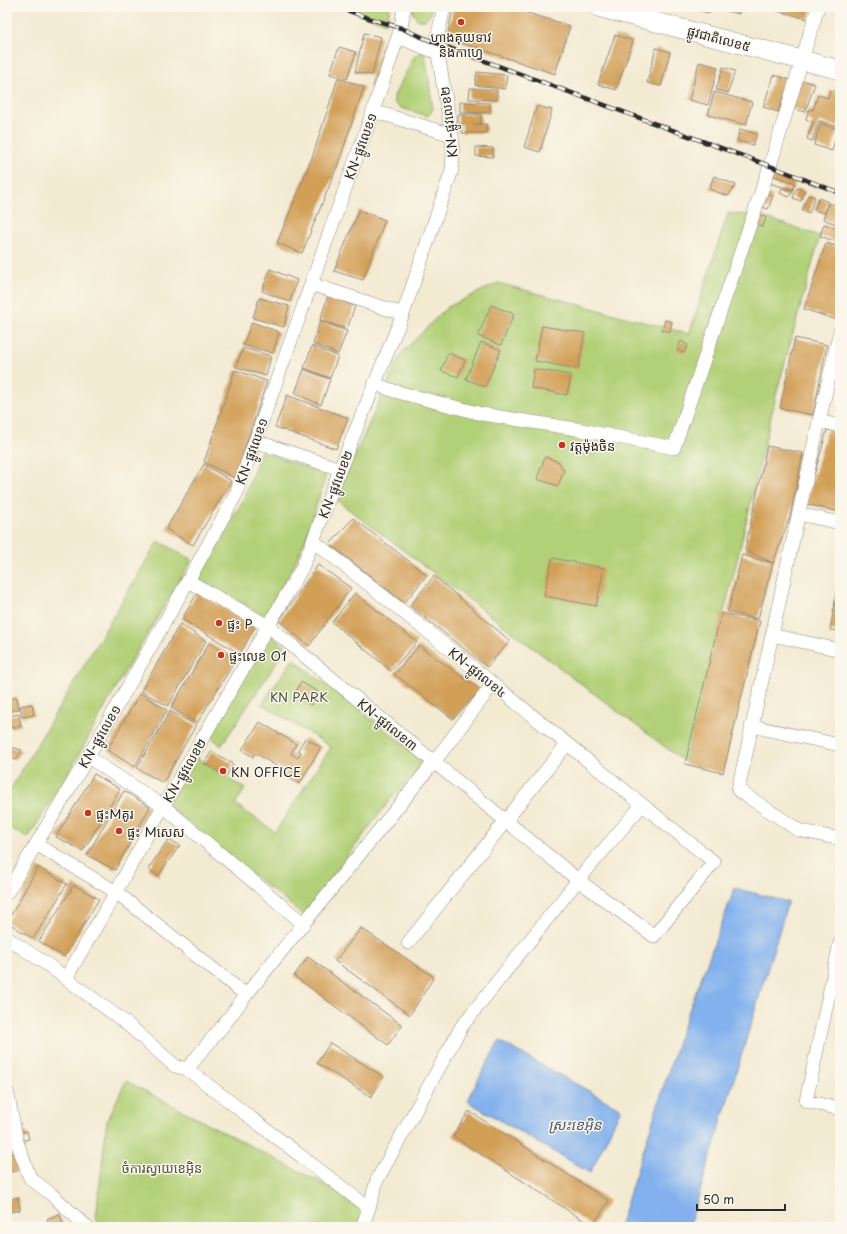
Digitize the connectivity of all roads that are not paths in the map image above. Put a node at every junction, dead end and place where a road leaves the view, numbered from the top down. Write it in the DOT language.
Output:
graph roads {
  1 [pos="404,7"];
  2 [pos="444,7"];
  3 [pos="598,7"];
  4 [pos="818,7"];
  5 [pos="399,32"];
  6 [pos="437,48"];
  7 [pos="803,60"];
  8 [pos="840,70"];
  9 [pos="373,111"];
  10 [pos="452,135"];
  11 [pos="311,284"];
  12 [pos="403,314"];
  13 [pos="840,331"];
  14 [pos="375,384"];
  15 [pos="819,421"];
  16 [pos="840,426"];
  17 [pos="255,441"];
  18 [pos="340,469"];
  19 [pos="799,514"];
  20 [pos="840,522"];
  21 [pos="313,541"];
  22 [pos="188,581"];
  23 [pos="268,626"];
  24 [pos="772,635"];
  25 [pos="840,650"];
  26 [pos="493,684"];
  27 [pos="751,726"];
  28 [pos="566,744"];
  29 [pos="840,745"];
  30 [pos="88,757"];
  31 [pos="434,762"];
  32 [pos="642,805"];
  33 [pos="163,806"];
  34 [pos="506,821"];
  35 [pos="840,839"];
  36 [pos="36,844"];
  37 [pos="578,880"];
  38 [pos="116,892"];
  39 [pos="7,893"];
  40 [pos="304,924"];
  41 [pos="7,938"];
  42 [pos="408,943"];
  43 [pos="840,943"];
  44 [pos="66,978"];
  45 [pos="246,995"];
  46 [pos="187,1069"];
  47 [pos="7,1091"];
  48 [pos="840,1109"];
  49 [pos="369,1208"];
  50 [pos="86,1227"];
  51 [pos="362,1227"];
  1 -- 5 [label="street, KN-ផ្លូវលេខ១"];
  2 -- 6 [label="street"];
  3 -- 7 [label="highway, ផ្លូវជាតិលេខ៥"];
  4 -- 7 [label="street"];
  5 -- 6 [label="street"];
  5 -- 9 [label="street, KN-ផ្លូវលេខ១"];
  6 -- 10 [label="street, KN-ផ្លូវលេខ២"];
  7 -- 8 [label="highway, ផ្លូវជាតិលេខ៥"];
  7 -- 14 [label="street"];
  9 -- 10 [label="street"];
  9 -- 11 [label="street, KN-ផ្លូវលេខ១"];
  10 -- 12 [label="street, KN-ផ្លូវលេខ២"];
  11 -- 12 [label="street"];
  11 -- 17 [label="street, KN-ផ្លូវលេខ១"];
  12 -- 14 [label="street, KN-ផ្លូវលេខ២"];
  13 -- 15 [label="street"];
  14 -- 18 [label="street, KN-ផ្លូវលេខ២"];
  15 -- 16 [label="street"];
  15 -- 19 [label="street"];
  17 -- 18 [label="street"];
  17 -- 22 [label="street, KN-ផ្លូវលេខ១"];
  18 -- 21 [label="street, KN-ផ្លូវលេខ២"];
  19 -- 20 [label="street"];
  19 -- 24 [label="street"];
  21 -- 23 [label="street, KN-ផ្លូវលេខ២"];
  21 -- 26 [label="street, KN-ផ្លូវលេខ៤"];
  22 -- 23 [label="street, KN-ផ្លូវលេខ៣"];
  22 -- 30 [label="street, KN-ផ្លូវលេខ១"];
  23 -- 31 [label="street, KN-ផ្លូវលេខ៣"];
  23 -- 33 [label="street, KN-ផ្លូវលេខ២"];
  24 -- 25 [label="street"];
  24 -- 27 [label="street"];
  26 -- 28 [label="street, KN-ផ្លូវលេខ៤"];
  26 -- 31 [label="street"];
  27 -- 29 [label="street"];
  27 -- 35 [label="street"];
  28 -- 32 [label="street, KN-ផ្លូវលេខ៤"];
  28 -- 34 [label="street"];
  30 -- 33 [label="street"];
  30 -- 36 [label="street, KN-ផ្លូវលេខ១"];
  31 -- 34 [label="street, KN-ផ្លូវលេខ៣"];
  31 -- 40 [label="street"];
  32 -- 37 [label="street"];
  32 -- 37 [label="street, KN-ផ្លូវលេខ៤"];
  33 -- 38 [label="street, KN-ផ្លូវលេខ២"];
  33 -- 40 [label="street"];
  34 -- 37 [label="street, KN-ផ្លូវលេខ៣"];
  34 -- 42 [label="street"];
  36 -- 38 [label="street"];
  36 -- 39 [label="street, KN-ផ្លូវលេខ១"];
  37 -- 49 [label="street"];
  38 -- 44 [label="street, KN-ផ្លូវលេខ២"];
  38 -- 45 [label="street"];
  40 -- 45 [label="street"];
  41 -- 44 [label="street"];
  43 -- 48 [label="street"];
  44 -- 46 [label="street"];
  45 -- 46 [label="street"];
  46 -- 49 [label="street"];
  47 -- 50 [label="street"];
  49 -- 51 [label="street"];
}
